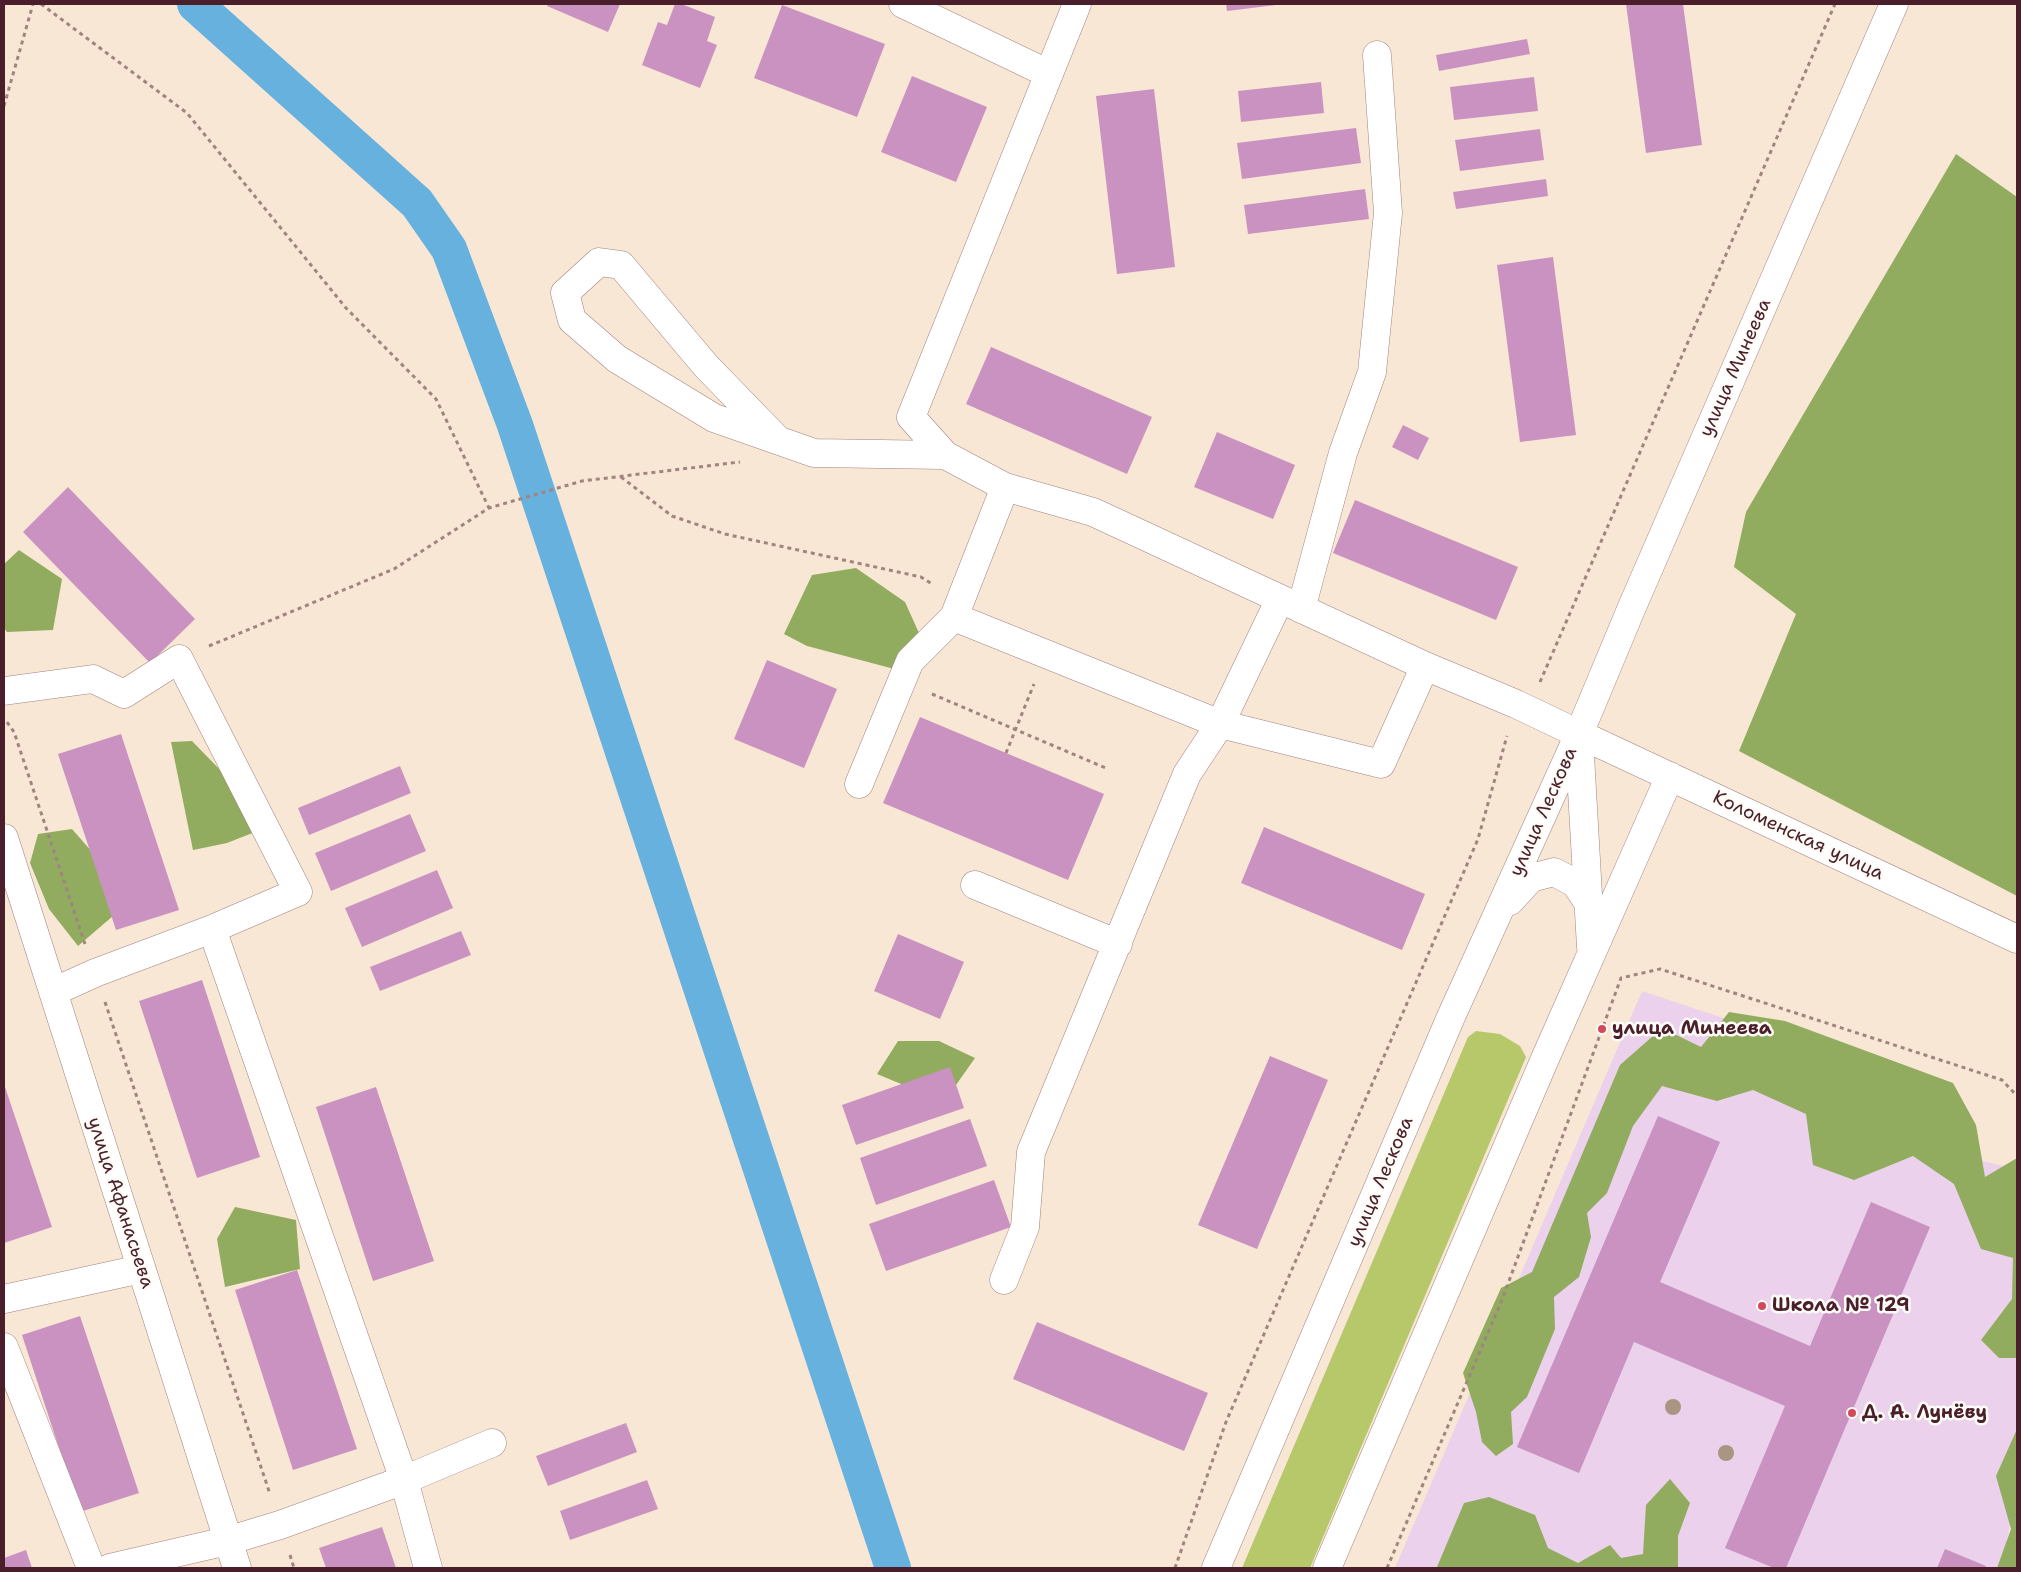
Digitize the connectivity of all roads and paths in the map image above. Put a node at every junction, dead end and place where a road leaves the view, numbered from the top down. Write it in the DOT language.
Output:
graph roads {
  1 [pos="32,4"];
  2 [pos="41,4"];
  3 [pos="903,4"];
  4 [pos="1077,4"];
  5 [pos="1835,4"];
  6 [pos="1894,4"];
  7 [pos="1377,55"];
  8 [pos="1049,74"];
  9 [pos="4,106"];
  10 [pos="776,439"];
  11 [pos="945,455"];
  12 [pos="746,461"];
  13 [pos="621,476"];
  14 [pos="1005,487"];
  15 [pos="489,508"];
  16 [pos="1291,604"];
  17 [pos="957,608"];
  18 [pos="1046,654"];
  19 [pos="179,659"];
  20 [pos="1424,666"];
  21 [pos="901,681"];
  22 [pos="4,691"];
  23 [pos="1516,704"];
  24 [pos="4,717"];
  25 [pos="1220,724"];
  26 [pos="1015,730"];
  27 [pos="1579,734"];
  28 [pos="1006,753"];
  29 [pos="1108,769"];
  30 [pos="1670,776"];
  31 [pos="859,784"];
  32 [pos="4,838"];
  33 [pos="975,885"];
  34 [pos="1589,904"];
  35 [pos="1500,911"];
  36 [pos="212,929"];
  37 [pos="2017,939"];
  38 [pos="1118,944"];
  39 [pos="1592,953"];
  40 [pos="95,973"];
  41 [pos="53,992"];
  42 [pos="2017,1096"];
  43 [pos="141,1269"];
  44 [pos="1004,1280"];
  45 [pos="4,1299"];
  46 [pos="4,1347"];
  47 [pos="492,1443"];
  48 [pos="404,1480"];
  49 [pos="280,1525"];
  50 [pos="227,1541"];
  51 [pos="92,1568"];
  52 [pos="110,1568"];
  53 [pos="237,1568"];
  54 [pos="294,1568"];
  55 [pos="428,1568"];
  56 [pos="1175,1568"];
  57 [pos="1216,1568"];
  58 [pos="1327,1568"];
  59 [pos="1387,1568"];
  1 -- 9 [label="path"];
  2 -- 15 [label="path"];
  3 -- 8 [label="main road"];
  4 -- 8 [label="main road"];
  5 -- 23 [label="path"];
  6 -- 27 [label="main road, улица Минеева"];
  7 -- 16 [label="main road"];
  8 -- 11 [label="main road"];
  10 -- 10 [label="main road"];
  10 -- 11 [label="main road"];
  11 -- 14 [label="main road, Коломенская улица"];
  12 -- 13 [label="path"];
  13 -- 15 [label="path"];
  13 -- 17 [label="path"];
  14 -- 16 [label="main road, Коломенская улица"];
  14 -- 17 [label="main road"];
  15 -- 19 [label="path"];
  16 -- 20 [label="main road, Коломенская улица"];
  16 -- 25 [label="main road"];
  17 -- 18 [label="main road"];
  17 -- 21 [label="main road"];
  18 -- 25 [label="main road"];
  18 -- 26 [label="path"];
  19 -- 22 [label="main road"];
  19 -- 36 [label="main road"];
  20 -- 23 [label="main road, Коломенская улица"];
  20 -- 25 [label="main road"];
  21 -- 26 [label="path"];
  21 -- 31 [label="main road"];
  23 -- 27 [label="main road, Коломенская улица"];
  23 -- 56 [label="path"];
  24 -- 40 [label="path"];
  25 -- 38 [label="main road"];
  26 -- 28 [label="path"];
  26 -- 29 [label="path"];
  27 -- 30 [label="main road, Коломенская улица"];
  27 -- 34 [label="main road, улица Лескова"];
  27 -- 35 [label="main road, улица Лескова"];
  30 -- 37 [label="main road, Коломенская улица"];
  30 -- 39 [label="main road"];
  32 -- 41 [label="main road, улица Афанасьева"];
  33 -- 38 [label="main road"];
  34 -- 35 [label="main road"];
  34 -- 39 [label="main road, улица Лескова"];
  35 -- 57 [label="main road, улица Лескова"];
  36 -- 40 [label="main road"];
  36 -- 48 [label="main road"];
  38 -- 44 [label="main road"];
  39 -- 58 [label="main road, улица Лескова"];
  40 -- 41 [label="main road"];
  40 -- 49 [label="path"];
  41 -- 43 [label="main road, улица Афанасьева"];
  42 -- 59 [label="path"];
  43 -- 45 [label="main road"];
  43 -- 50 [label="main road, улица Афанасьева"];
  46 -- 51 [label="main road"];
  47 -- 48 [label="main road"];
  48 -- 49 [label="main road"];
  48 -- 55 [label="main road"];
  49 -- 50 [label="main road"];
  49 -- 54 [label="path"];
  50 -- 52 [label="main road"];
  50 -- 53 [label="main road, улица Афанасьева"];
}
